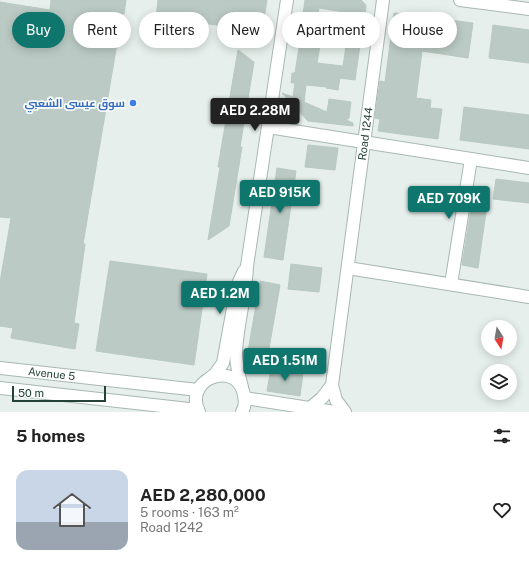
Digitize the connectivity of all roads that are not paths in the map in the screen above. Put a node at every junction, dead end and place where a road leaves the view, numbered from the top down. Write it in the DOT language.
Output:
graph roads {
  1 [pos="287,0"];
  2 [pos="383,0"];
  3 [pos="460,0"];
  4 [pos="529,9"];
  5 [pos="268,127"];
  6 [pos="364,142"];
  7 [pos="471,159"];
  8 [pos="529,168"];
  9 [pos="247,266"];
  10 [pos="348,268"];
  11 [pos="451,284"];
  12 [pos="529,297"];
  13 [pos="0,368"];
  14 [pos="210,378"];
  15 [pos="332,385"];
  16 [pos="0,388"];
  17 [pos="198,390"];
  18 [pos="243,393"];
  19 [pos="310,408"];
  20 [pos="198,411"];
  21 [pos="242,412"];
  22 [pos="335,412"];
  23 [pos="344,412"];
  1 -- 5 [label="street"];
  2 -- 6 [label="street, Road 1244"];
  3 -- 4 [label="street"];
  5 -- 6 [label="street"];
  5 -- 9 [label="street"];
  6 -- 7 [label="street"];
  6 -- 10 [label="street, Road 1244"];
  7 -- 8 [label="street"];
  7 -- 11 [label="street"];
  9 -- 14 [label="street"];
  9 -- 18 [label="street"];
  10 -- 11 [label="street"];
  10 -- 15 [label="street, Road 1244"];
  11 -- 12 [label="street"];
  13 -- 17 [label="street, Avenue 5"];
  14 -- 17 [label="street"];
  14 -- 18 [label="street"];
  15 -- 19 [label="street"];
  15 -- 23 [label="street, Road 1244"];
  16 -- 20 [label="street, Avenue 5"];
  17 -- 20 [label="street"];
  18 -- 19 [label="street"];
  18 -- 21 [label="street"];
  19 -- 22 [label="street"];
}
